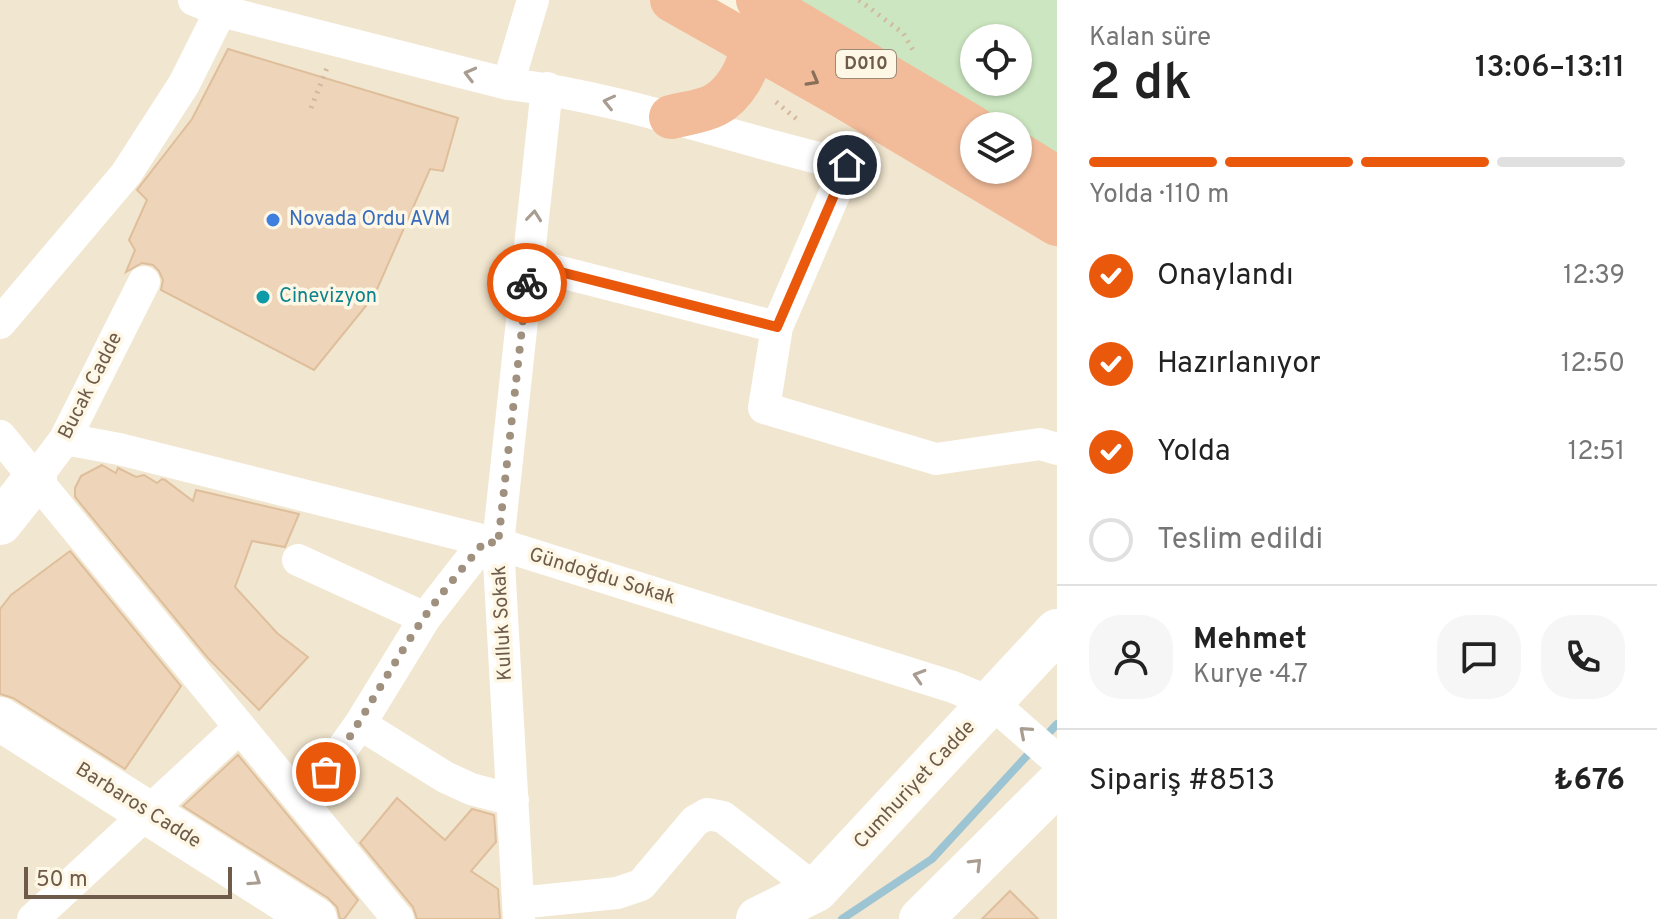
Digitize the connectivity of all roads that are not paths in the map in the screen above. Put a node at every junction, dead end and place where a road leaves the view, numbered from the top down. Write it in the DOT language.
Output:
graph roads {
  1 [pos="533,0"];
  2 [pos="672,0"];
  3 [pos="758,0"];
  4 [pos="214,4"];
  5 [pos="750,47"];
  6 [pos="508,84"];
  7 [pos="547,88"];
  8 [pos="671,117"];
  9 [pos="960,120"];
  10 [pos="1032,163"];
  11 [pos="1057,178"];
  12 [pos="1057,224"];
  13 [pos="529,264"];
  14 [pos="144,282"];
  15 [pos="0,323"];
  16 [pos="777,327"];
  17 [pos="0,436"];
  18 [pos="65,439"];
  19 [pos="1057,449"];
  20 [pos="35,479"];
  21 [pos="0,523"];
  22 [pos="492,543"];
  23 [pos="298,560"];
  24 [pos="425,618"];
  25 [pos="1057,631"];
  26 [pos="992,703"];
  27 [pos="0,719"];
  28 [pos="360,724"];
  29 [pos="240,727"];
  30 [pos="1057,760"];
  31 [pos="1057,784"];
  32 [pos="513,800"];
  33 [pos="303,804"];
  34 [pos="150,812"];
  35 [pos="816,890"];
  36 [pos="519,911"];
  37 [pos="33,919"];
  38 [pos="315,919"];
  39 [pos="398,919"];
  40 [pos="758,919"];
  41 [pos="921,919"];
  1 -- 6 [label="street"];
  2 -- 5 [label="highway, D010"];
  3 -- 9 [label="highway, D010"];
  6 -- 4 [label="street, one-way"];
  4 -- 15 [label="street"];
  5 -- 8 [label="highway"];
  5 -- 12 [label="highway, D010, one-way"];
  6 -- 7 [label="street"];
  8 -- 7 [label="street, one-way"];
  13 -- 7 [label="street, Kulluk Sokak, one-way"];
  8 -- 16 [label="street"];
  10 -- 11 [label="highway"];
  13 -- 16 [label="street"];
  13 -- 22 [label="street, Kulluk Sokak"];
  14 -- 18 [label="street, Bucak Cadde"];
  16 -- 19 [label="street"];
  17 -- 20 [label="street"];
  18 -- 20 [label="street, Bucak Cadde"];
  18 -- 22 [label="street, Gündoğdu Sokak"];
  20 -- 21 [label="street, Bucak Cadde"];
  20 -- 29 [label="street"];
  22 -- 24 [label="street"];
  26 -- 22 [label="street, Gündoğdu Sokak, one-way"];
  22 -- 32 [label="street, Kulluk Sokak"];
  23 -- 24 [label="street"];
  24 -- 28 [label="street"];
  25 -- 26 [label="street, Cumhuriyet Cadde"];
  30 -- 26 [label="street, Gündoğdu Sokak, one-way"];
  26 -- 35 [label="street, Cumhuriyet Cadde"];
  27 -- 34 [label="street, Barbaros Cadde"];
  28 -- 32 [label="street"];
  28 -- 33 [label="street"];
  29 -- 33 [label="street"];
  29 -- 34 [label="street"];
  41 -- 31 [label="street, one-way"];
  32 -- 36 [label="street, Kulluk Sokak"];
  33 -- 39 [label="street"];
  34 -- 37 [label="street"];
  34 -- 38 [label="street, Barbaros Cadde, one-way"];
  35 -- 36 [label="street"];
  35 -- 40 [label="street, Cumhuriyet Cadde"];
}
